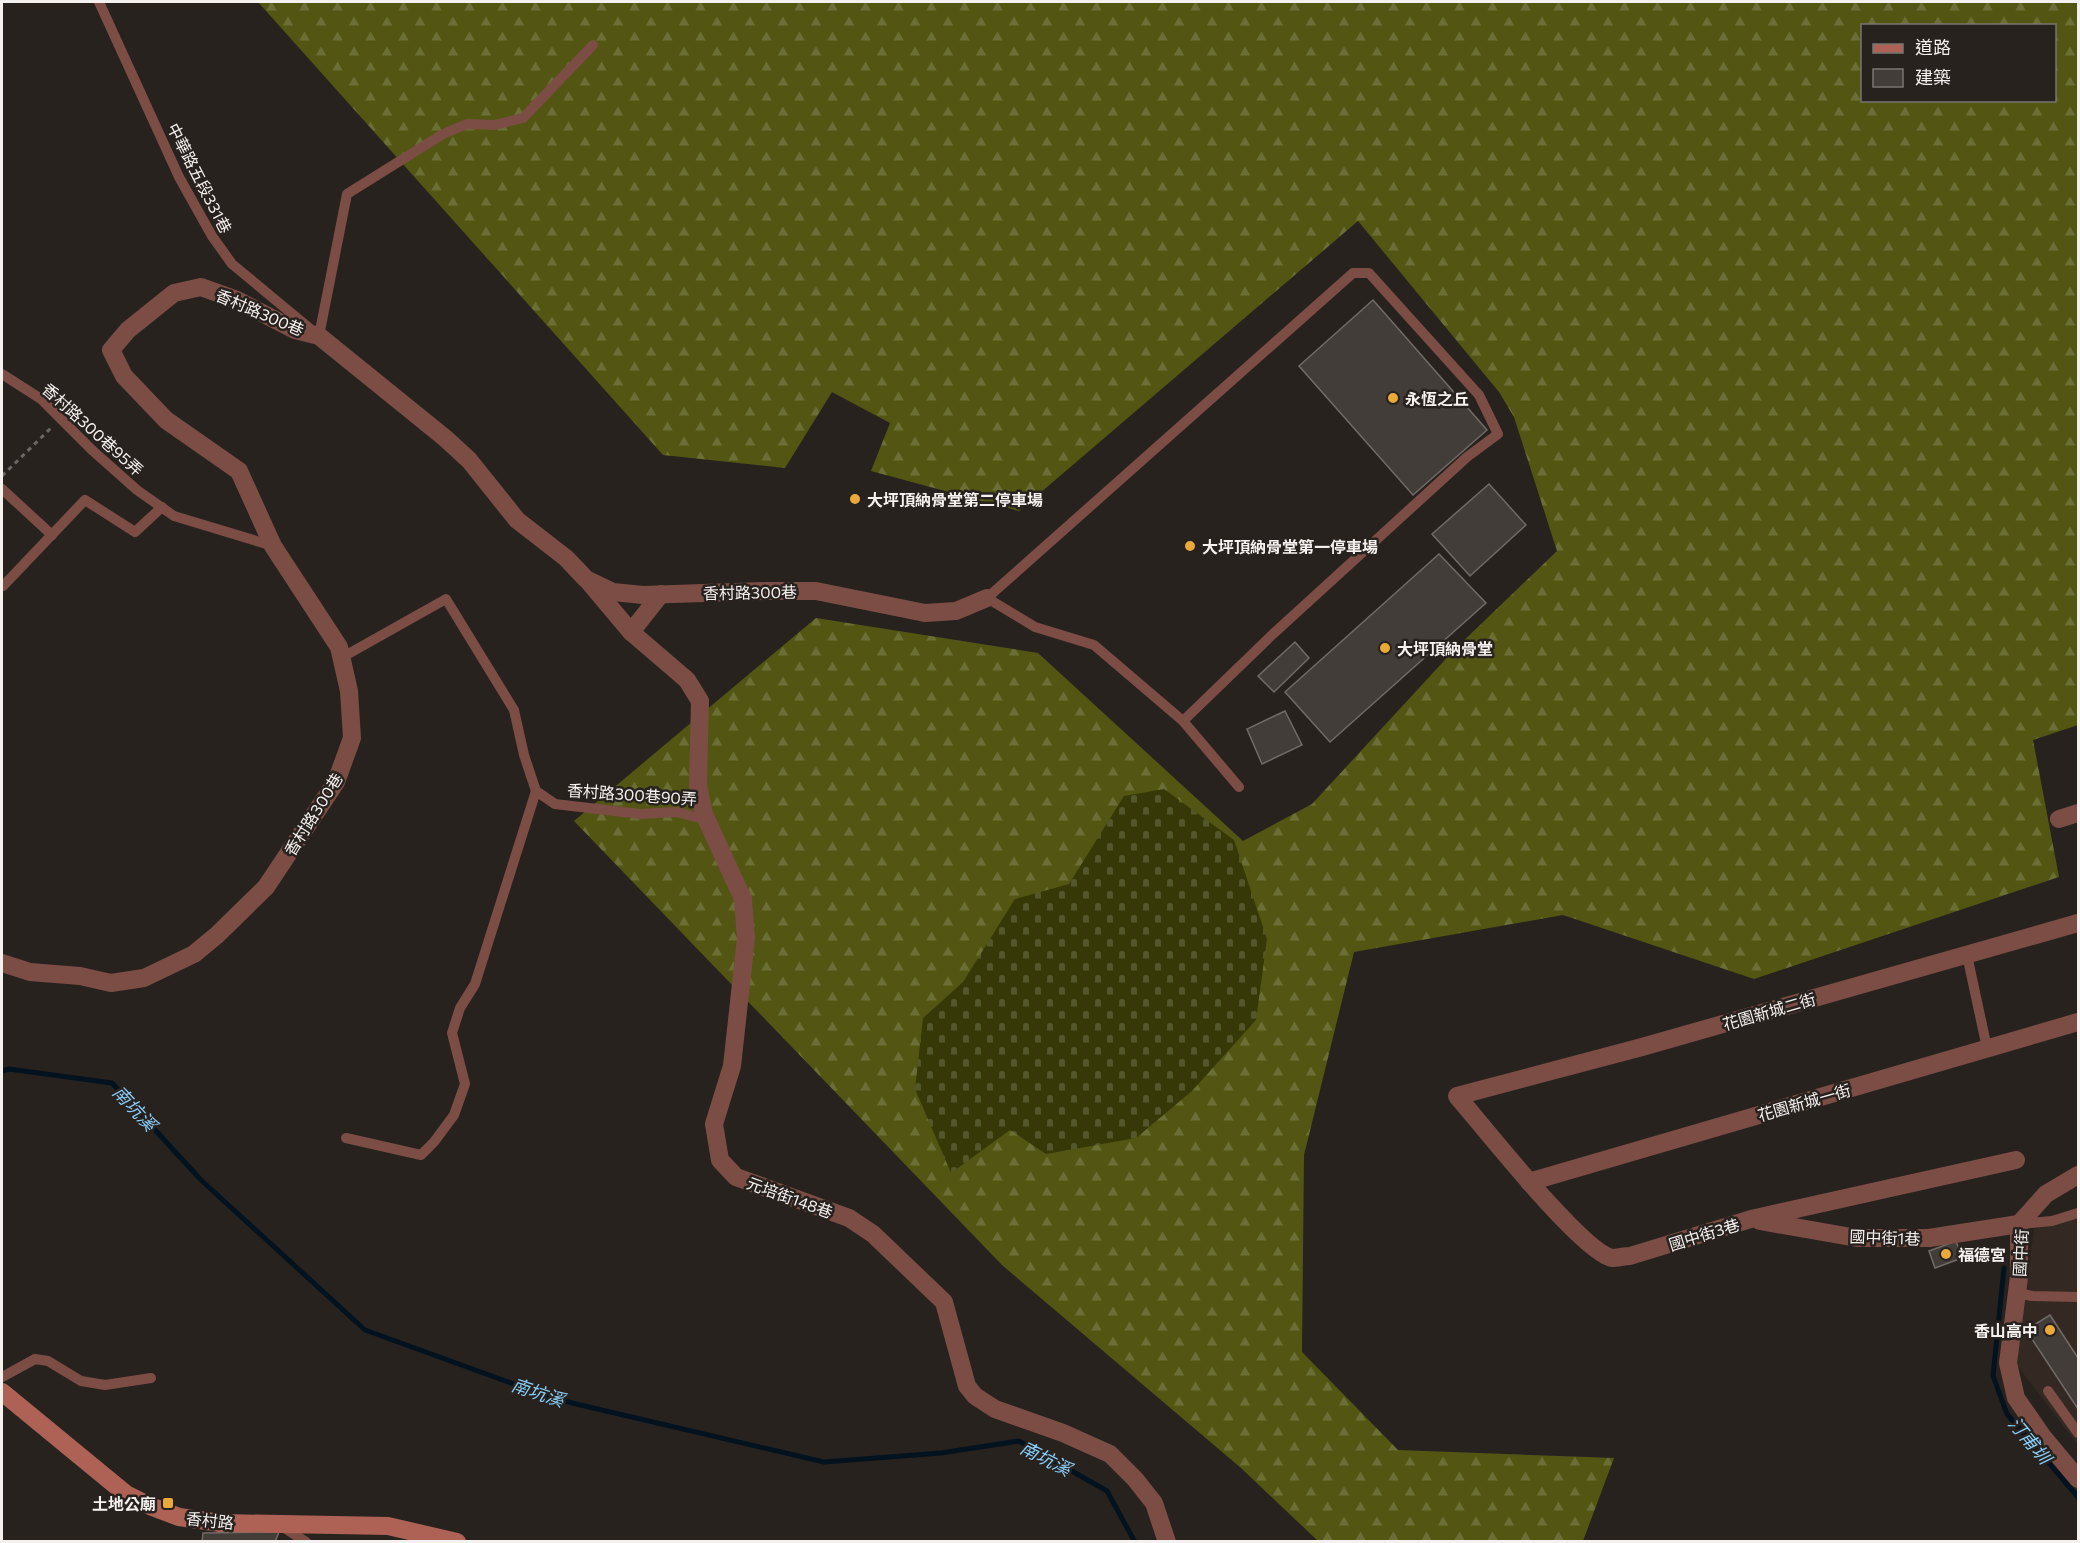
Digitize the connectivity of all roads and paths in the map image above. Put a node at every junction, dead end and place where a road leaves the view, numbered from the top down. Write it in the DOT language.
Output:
graph roads {
  1 [pos="99,2"];
  2 [pos="593,45"];
  3 [pos="319,336"];
  4 [pos="2,374"];
  5 [pos="61,418"];
  6 [pos="2,477"];
  7 [pos="2,489"];
  8 [pos="162,507"];
  9 [pos="52,535"];
  10 [pos="273,546"];
  11 [pos="586,579"];
  12 [pos="3,586"];
  13 [pos="661,594"];
  14 [pos="987,598"];
  15 [pos="631,632"];
  16 [pos="341,658"];
  17 [pos="1183,721"];
  18 [pos="1239,787"];
  19 [pos="536,791"];
  20 [pos="2079,813"];
  21 [pos="704,814"];
  22 [pos="2059,819"];
  23 [pos="2079,923"];
  24 [pos="1967,956"];
  25 [pos="2,963"];
  26 [pos="2079,1022"];
  27 [pos="1987,1048"];
  28 [pos="1457,1096"];
  29 [pos="346,1138"];
  30 [pos="2016,1160"];
  31 [pos="2079,1175"];
  32 [pos="1529,1182"];
  33 [pos="2079,1213"];
  34 [pos="1751,1219"];
  35 [pos="2019,1224"];
  36 [pos="2017,1293"];
  37 [pos="2079,1297"];
  38 [pos="2,1377"];
  39 [pos="151,1378"];
  40 [pos="2048,1391"];
  41 [pos="2,1392"];
  42 [pos="2079,1433"];
  43 [pos="2079,1479"];
  44 [pos="277,1524"];
  45 [pos="306,1542"];
  46 [pos="457,1542"];
  47 [pos="1167,1542"];
  1 -- 3 [label="lane, 中華路五段331巷"];
  2 -- 3 [label="lane"];
  3 -- 10 [label="street, 香村路300巷"];
  3 -- 11 [label="street, 香村路300巷"];
  4 -- 5 [label="lane, 香村路300巷95弄"];
  5 -- 6 [label="path"];
  5 -- 8 [label="lane, 香村路300巷95弄"];
  7 -- 9 [label="lane"];
  8 -- 9 [label="lane"];
  8 -- 10 [label="lane, 香村路300巷95弄"];
  9 -- 12 [label="lane"];
  10 -- 16 [label="street, 香村路300巷"];
  11 -- 13 [label="street, 香村路300巷"];
  11 -- 15 [label="street, 元培街148巷"];
  13 -- 14 [label="street, 香村路300巷"];
  13 -- 15 [label="street"];
  14 -- 17 [label="lane"];
  14 -- 17 [label="lane"];
  15 -- 21 [label="street, 元培街148巷"];
  16 -- 19 [label="lane"];
  16 -- 25 [label="street, 香村路300巷"];
  17 -- 18 [label="lane"];
  19 -- 21 [label="lane, 香村路300巷90弄"];
  19 -- 29 [label="lane"];
  20 -- 22 [label="street"];
  21 -- 47 [label="street, 元培街148巷"];
  23 -- 24 [label="street, 花園新城二街"];
  24 -- 27 [label="lane"];
  24 -- 28 [label="street, 花園新城二街"];
  26 -- 27 [label="street, 花園新城一街"];
  27 -- 32 [label="street, 花園新城一街"];
  28 -- 32 [label="street, 國中街3巷"];
  30 -- 34 [label="street, 國中街3巷"];
  31 -- 35 [label="street, 國中街"];
  32 -- 34 [label="street, 國中街3巷"];
  33 -- 35 [label="lane"];
  34 -- 35 [label="street, 國中街1巷"];
  35 -- 36 [label="street, 國中街"];
  36 -- 37 [label="lane"];
  36 -- 43 [label="street, 國中街"];
  38 -- 39 [label="lane"];
  40 -- 42 [label="lane"];
  41 -- 44 [label="street, 香村路"];
  44 -- 45 [label="lane"];
  44 -- 46 [label="street, 香村路"];
}
